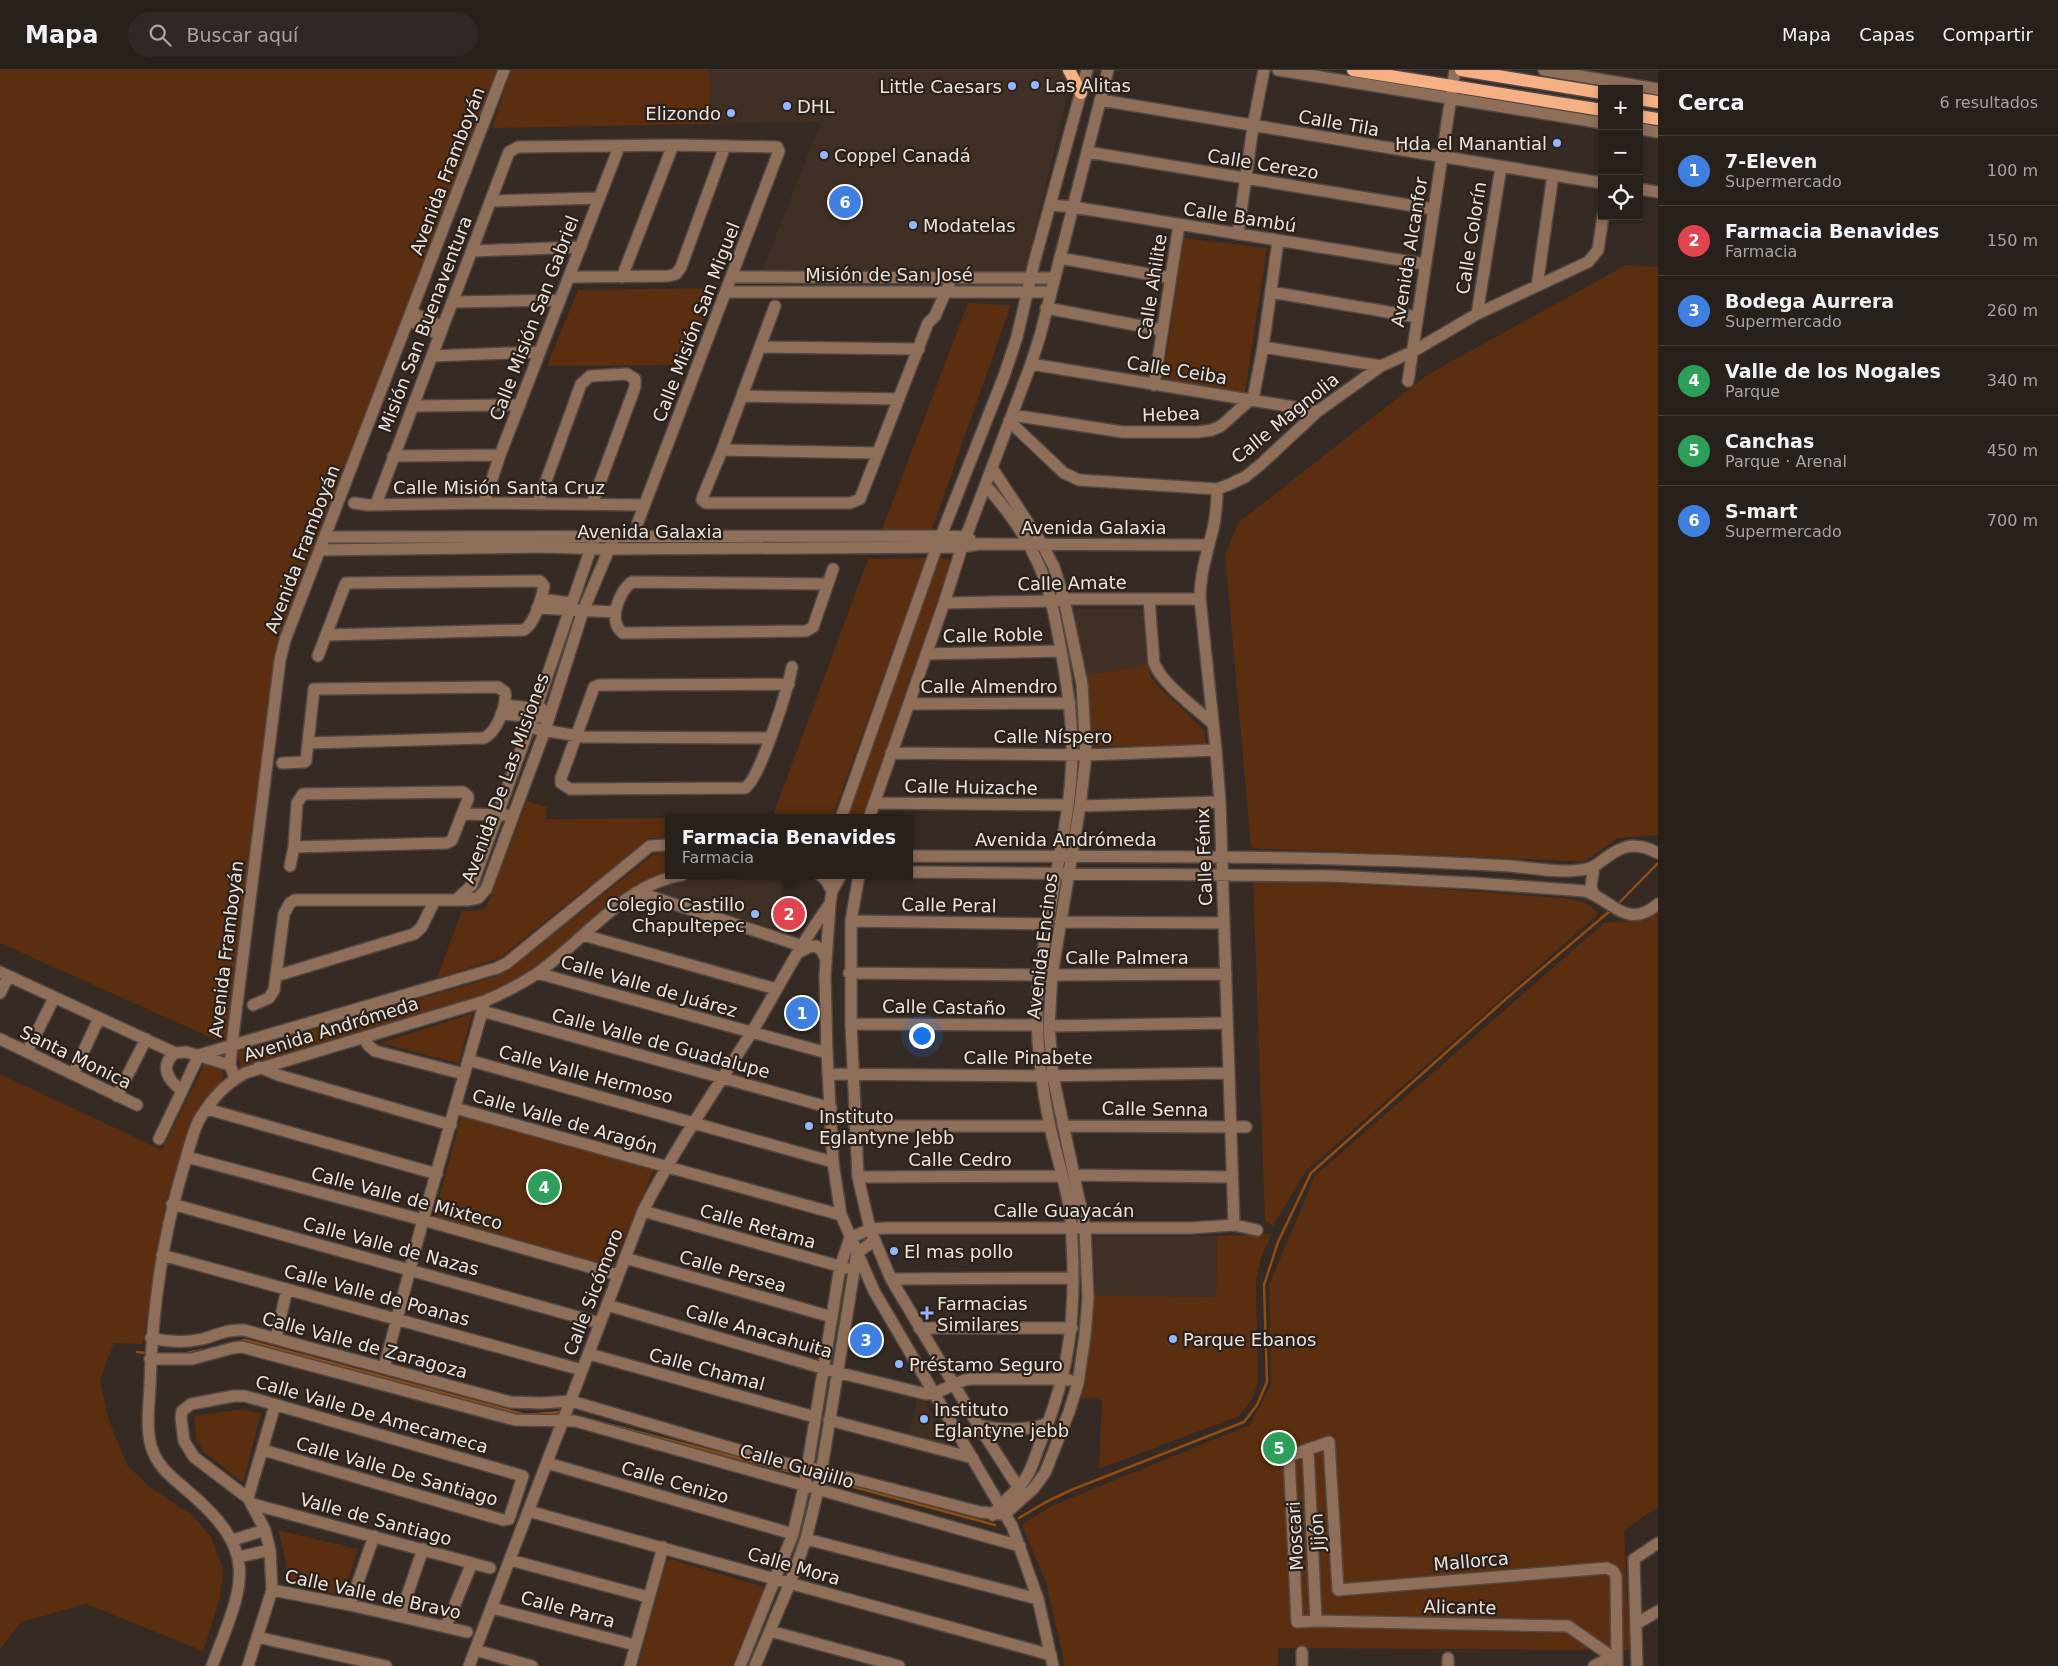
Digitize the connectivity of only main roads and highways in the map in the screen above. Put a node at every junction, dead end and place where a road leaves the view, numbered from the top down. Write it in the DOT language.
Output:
graph roads {
  1 [pos="1069,70"];
  2 [pos="1353,70"];
  3 [pos="1461,70"];
  4 [pos="1598,92"];
  5 [pos="1081,93"];
  6 [pos="1643,100"];
  7 [pos="1658,102"];
  8 [pos="1598,110"];
  9 [pos="1643,117"];
  10 [pos="1658,119"];
  1 -- 5 [label="main road"];
  2 -- 8 [label="main road"];
  3 -- 4 [label="main road"];
  6 -- 7 [label="main road"];
  9 -- 10 [label="main road"];
}
